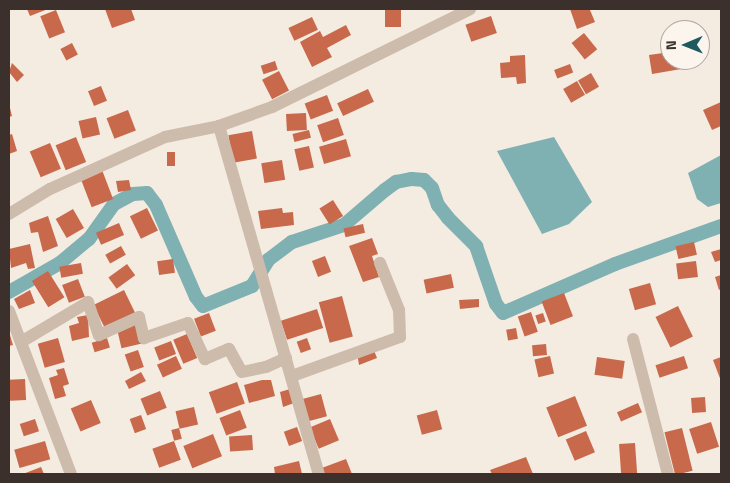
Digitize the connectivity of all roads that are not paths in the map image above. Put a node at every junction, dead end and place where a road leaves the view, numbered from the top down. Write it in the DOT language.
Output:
graph roads {
  1 [pos="470,9"];
  2 [pos="219,126"];
  3 [pos="9,214"];
  4 [pos="380,263"];
  5 [pos="9,311"];
  6 [pos="633,340"];
  7 [pos="21,342"];
  8 [pos="286,358"];
  9 [pos="292,376"];
  10 [pos="72,474"];
  11 [pos="319,474"];
  12 [pos="668,474"];
  1 -- 2 [label="street"];
  2 -- 3 [label="street"];
  2 -- 8 [label="street"];
  4 -- 9 [label="street"];
  5 -- 7 [label="street"];
  6 -- 12 [label="street"];
  7 -- 8 [label="street"];
  7 -- 10 [label="street"];
  8 -- 9 [label="street"];
  9 -- 11 [label="street"];
}
